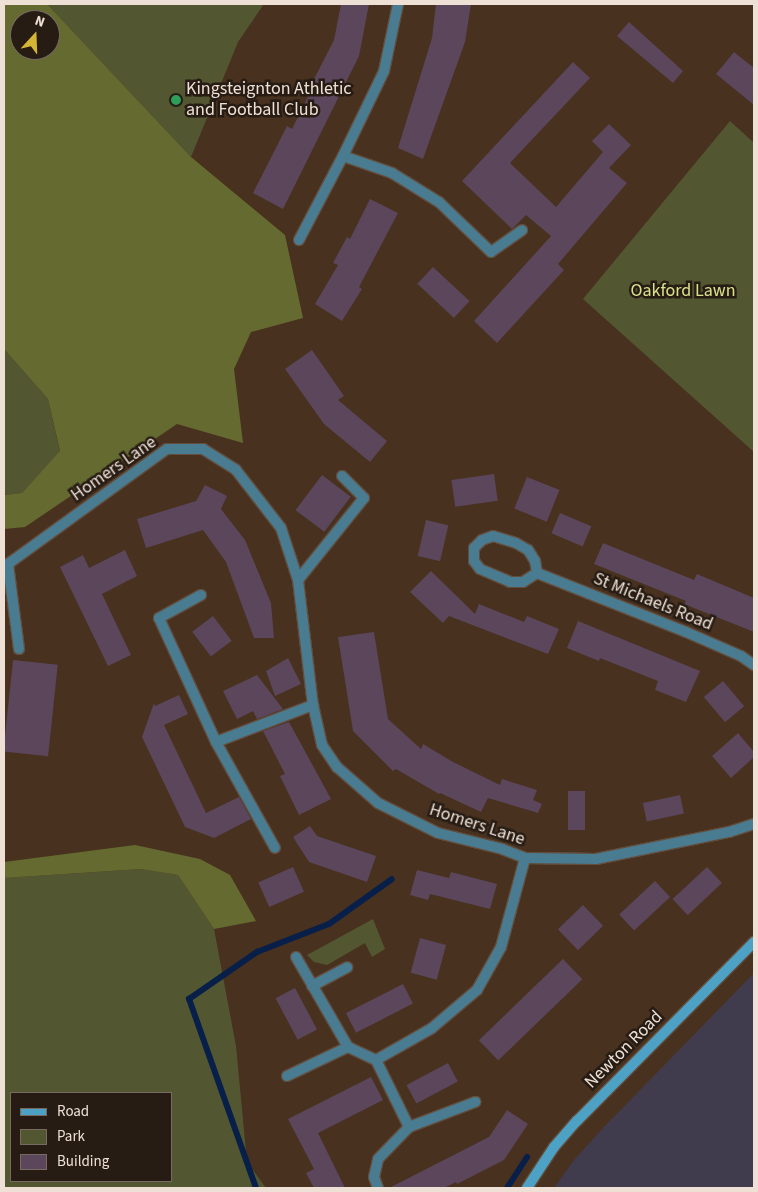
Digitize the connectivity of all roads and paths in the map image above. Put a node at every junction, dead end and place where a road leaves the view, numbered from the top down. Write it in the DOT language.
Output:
graph roads {
  1 [pos="398,4"];
  2 [pos="343,156"];
  3 [pos="522,230"];
  4 [pos="299,240"];
  5 [pos="342,476"];
  6 [pos="537,573"];
  7 [pos="298,580"];
  8 [pos="201,595"];
  9 [pos="20,649"];
  10 [pos="754,665"];
  11 [pos="313,705"];
  12 [pos="216,742"];
  13 [pos="754,824"];
  14 [pos="275,848"];
  15 [pos="525,858"];
  16 [pos="754,942"];
  17 [pos="296,956"];
  18 [pos="347,967"];
  19 [pos="312,986"];
  20 [pos="348,1047"];
  21 [pos="376,1060"];
  22 [pos="287,1076"];
  23 [pos="475,1102"];
  24 [pos="409,1128"];
  25 [pos="378,1188"];
  26 [pos="527,1188"];
  1 -- 2 [label="street"];
  2 -- 3 [label="street"];
  2 -- 4 [label="street"];
  5 -- 7 [label="street"];
  6 -- 6 [label="street"];
  6 -- 10 [label="street, St Michaels Road"];
  7 -- 9 [label="street, Homers Lane"];
  7 -- 11 [label="street, Homers Lane"];
  8 -- 12 [label="street"];
  11 -- 12 [label="street"];
  11 -- 15 [label="street, Homers Lane"];
  12 -- 14 [label="street"];
  13 -- 15 [label="street, Homers Lane"];
  15 -- 21 [label="street"];
  16 -- 26 [label="main road, Newton Road"];
  17 -- 19 [label="street"];
  18 -- 19 [label="street"];
  19 -- 20 [label="street"];
  20 -- 21 [label="street"];
  20 -- 22 [label="street"];
  21 -- 24 [label="street"];
  23 -- 24 [label="street"];
  24 -- 25 [label="street"];
}
